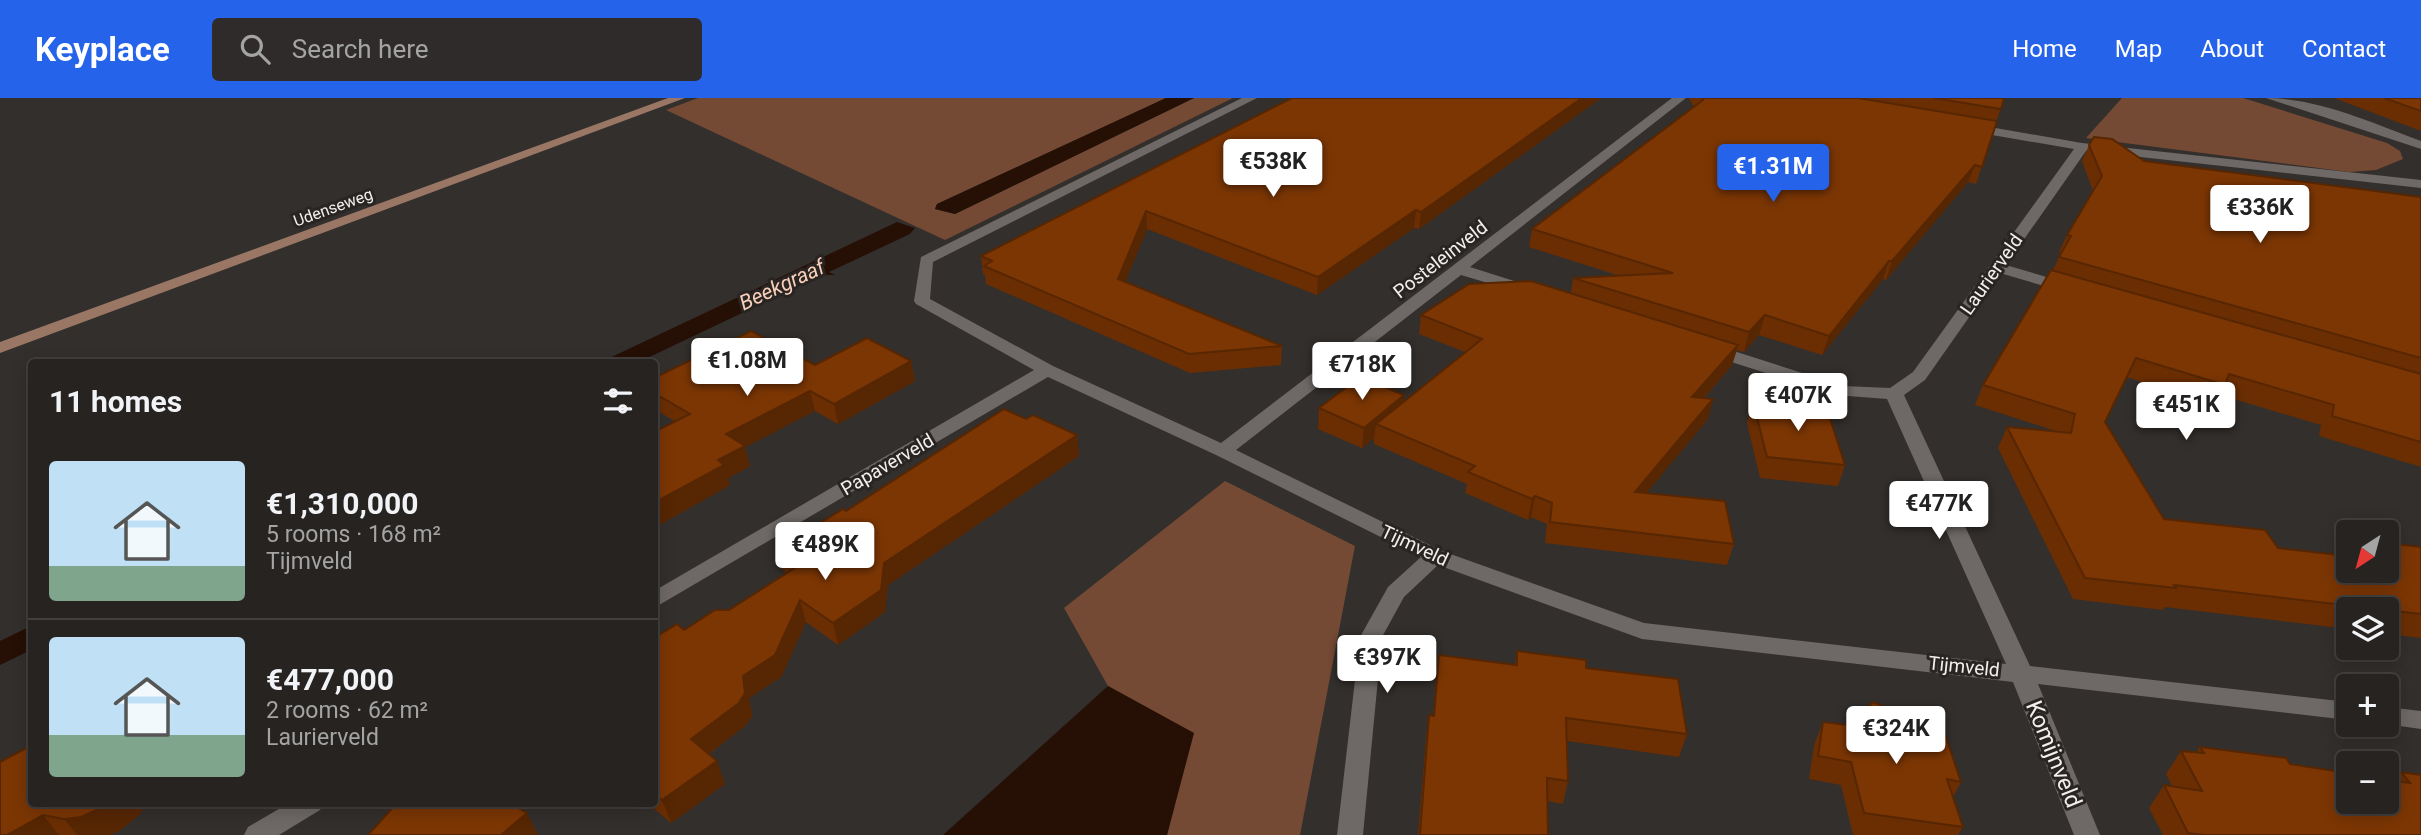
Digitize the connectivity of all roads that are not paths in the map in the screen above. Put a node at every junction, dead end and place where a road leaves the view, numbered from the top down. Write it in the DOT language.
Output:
graph roads {
  1 [pos="678,98"];
  2 [pos="1251,98"];
  3 [pos="1680,98"];
  4 [pos="2272,98"];
  5 [pos="1947,124"];
  6 [pos="2421,145"];
  7 [pos="2082,147"];
  8 [pos="2421,184"];
  9 [pos="1995,267"];
  10 [pos="1459,269"];
  11 [pos="1538,294"];
  12 [pos="2088,294"];
  13 [pos="1696,345"];
  14 [pos="0,348"];
  15 [pos="1047,370"];
  16 [pos="1894,394"];
  17 [pos="1223,452"];
  18 [pos="1435,556"];
  19 [pos="658,599"];
  20 [pos="2021,672"];
  21 [pos="2336,710"];
  22 [pos="2399,717"];
  23 [pos="2421,720"];
  24 [pos="304,807"];
  25 [pos="257,835"];
  26 [pos="1350,835"];
  27 [pos="2087,835"];
  1 -- 14 [label="main road, Udenseweg"];
  2 -- 15 [label="street, Tijmveld"];
  3 -- 10 [label="street, Posteleinveld"];
  4 -- 6 [label="street"];
  5 -- 7 [label="street"];
  7 -- 8 [label="street"];
  7 -- 9 [label="street, Laurierveld"];
  9 -- 12 [label="street"];
  9 -- 16 [label="street, Laurierveld"];
  10 -- 11 [label="street"];
  10 -- 17 [label="street, Posteleinveld"];
  13 -- 16 [label="street"];
  15 -- 17 [label="street, Tijmveld"];
  15 -- 19 [label="street, Papaverveld"];
  16 -- 20 [label="street"];
  17 -- 18 [label="street, Tijmveld"];
  18 -- 20 [label="street, Tijmveld"];
  18 -- 26 [label="street"];
  20 -- 21 [label="street, Tijmveld"];
  20 -- 27 [label="street, Komijnveld"];
  22 -- 23 [label="street"];
  24 -- 25 [label="street"];
}
